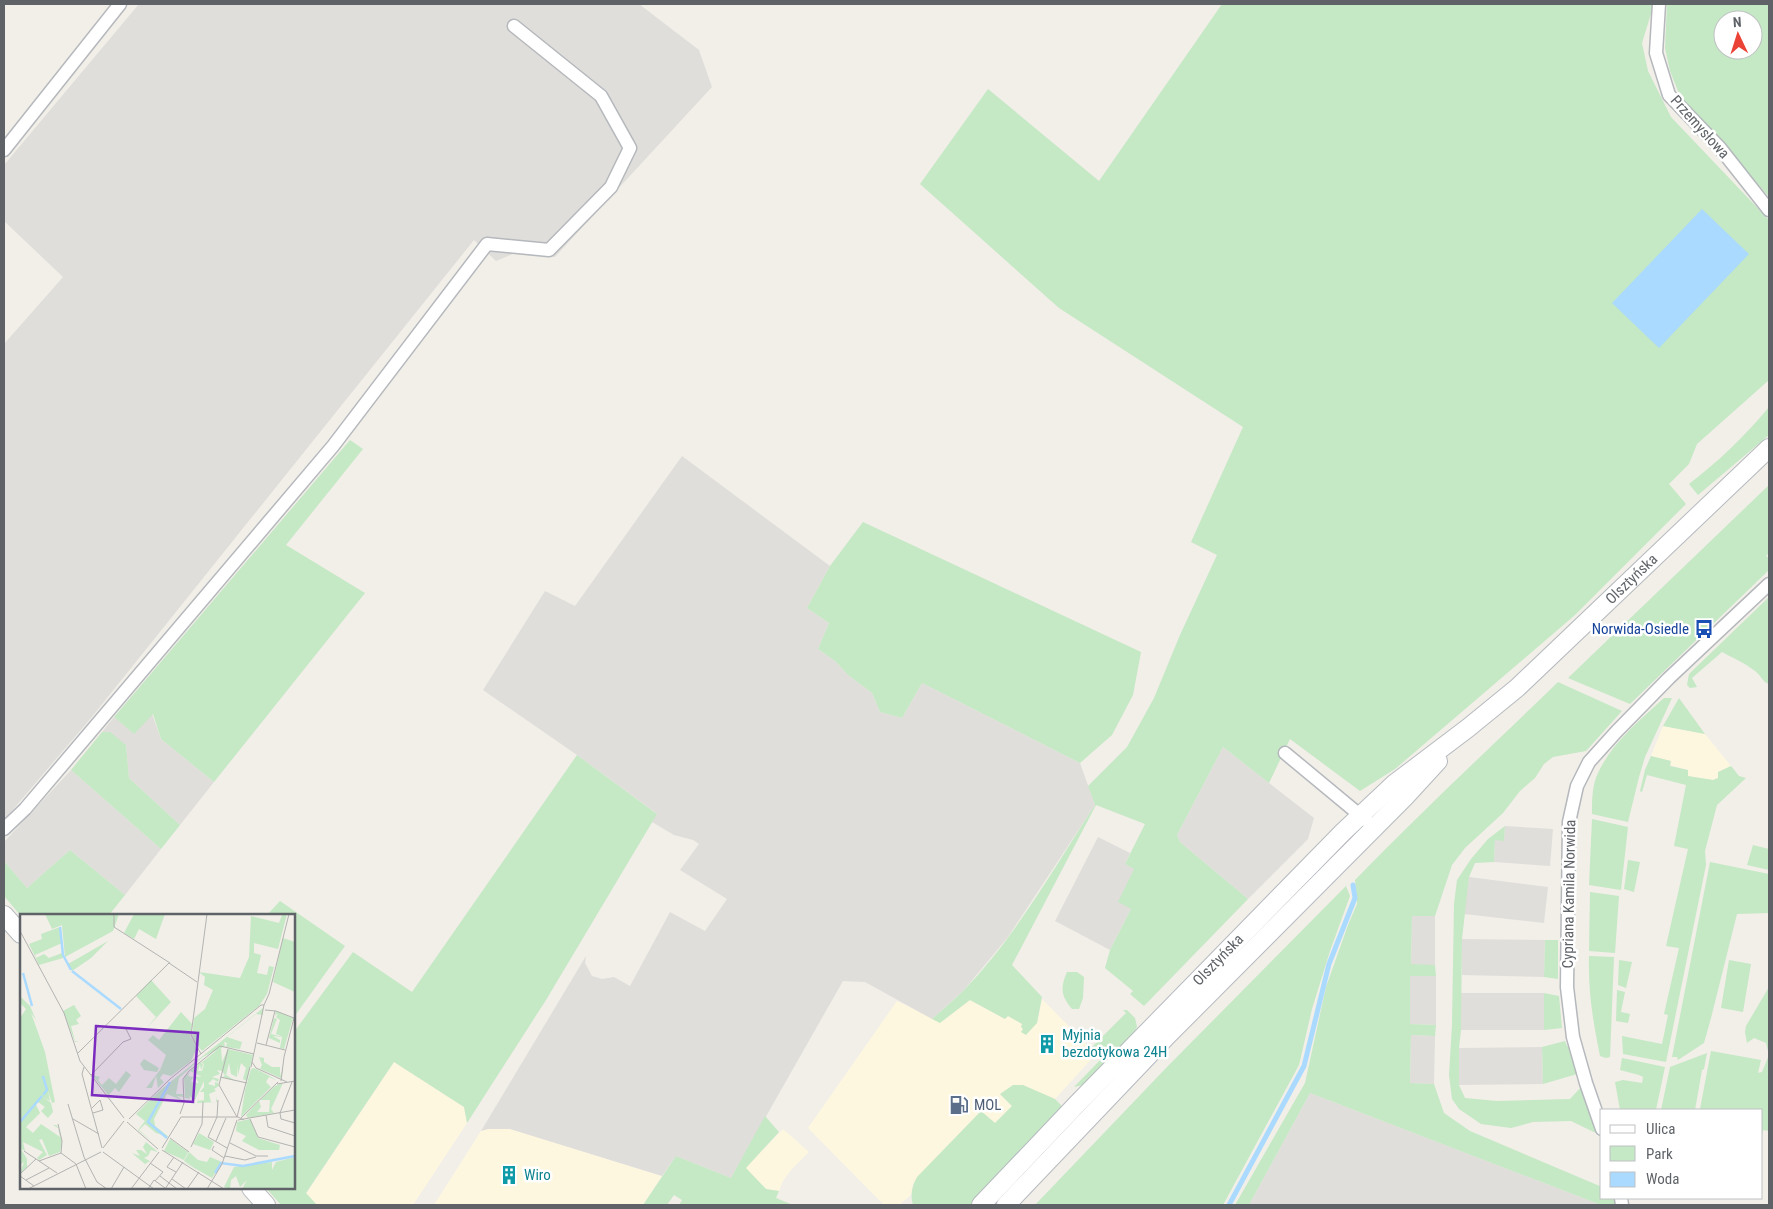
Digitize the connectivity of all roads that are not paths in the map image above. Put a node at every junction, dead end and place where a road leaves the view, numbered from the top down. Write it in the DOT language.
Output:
graph roads {
  1 [pos="120,4"];
  2 [pos="1659,4"];
  3 [pos="514,26"];
  4 [pos="4,150"];
  5 [pos="1769,210"];
  6 [pos="1769,448"];
  7 [pos="1769,584"];
  8 [pos="1468,728"];
  9 [pos="1286,753"];
  10 [pos="1361,815"];
  11 [pos="1374,827"];
  12 [pos="4,829"];
  13 [pos="4,915"];
  14 [pos="20,933"];
  15 [pos="1600,1122"];
  16 [pos="252,1189"];
  17 [pos="266,1205"];
  18 [pos="981,1205"];
  19 [pos="1006,1205"];
  1 -- 4 [label="street"];
  2 -- 5 [label="street, Przemysłowa"];
  3 -- 12 [label="street"];
  6 -- 8 [label="main road, Olsztyńska"];
  7 -- 15 [label="street, Cypriana Kamila Norwida"];
  8 -- 10 [label="main road, Olsztyńska"];
  8 -- 11 [label="main road, Olsztyńska"];
  9 -- 10 [label="street"];
  10 -- 11 [label="street"];
  10 -- 18 [label="main road, Olsztyńska"];
  11 -- 19 [label="main road, Olsztyńska"];
  13 -- 14 [label="main road"];
  16 -- 17 [label="main road"];
}
